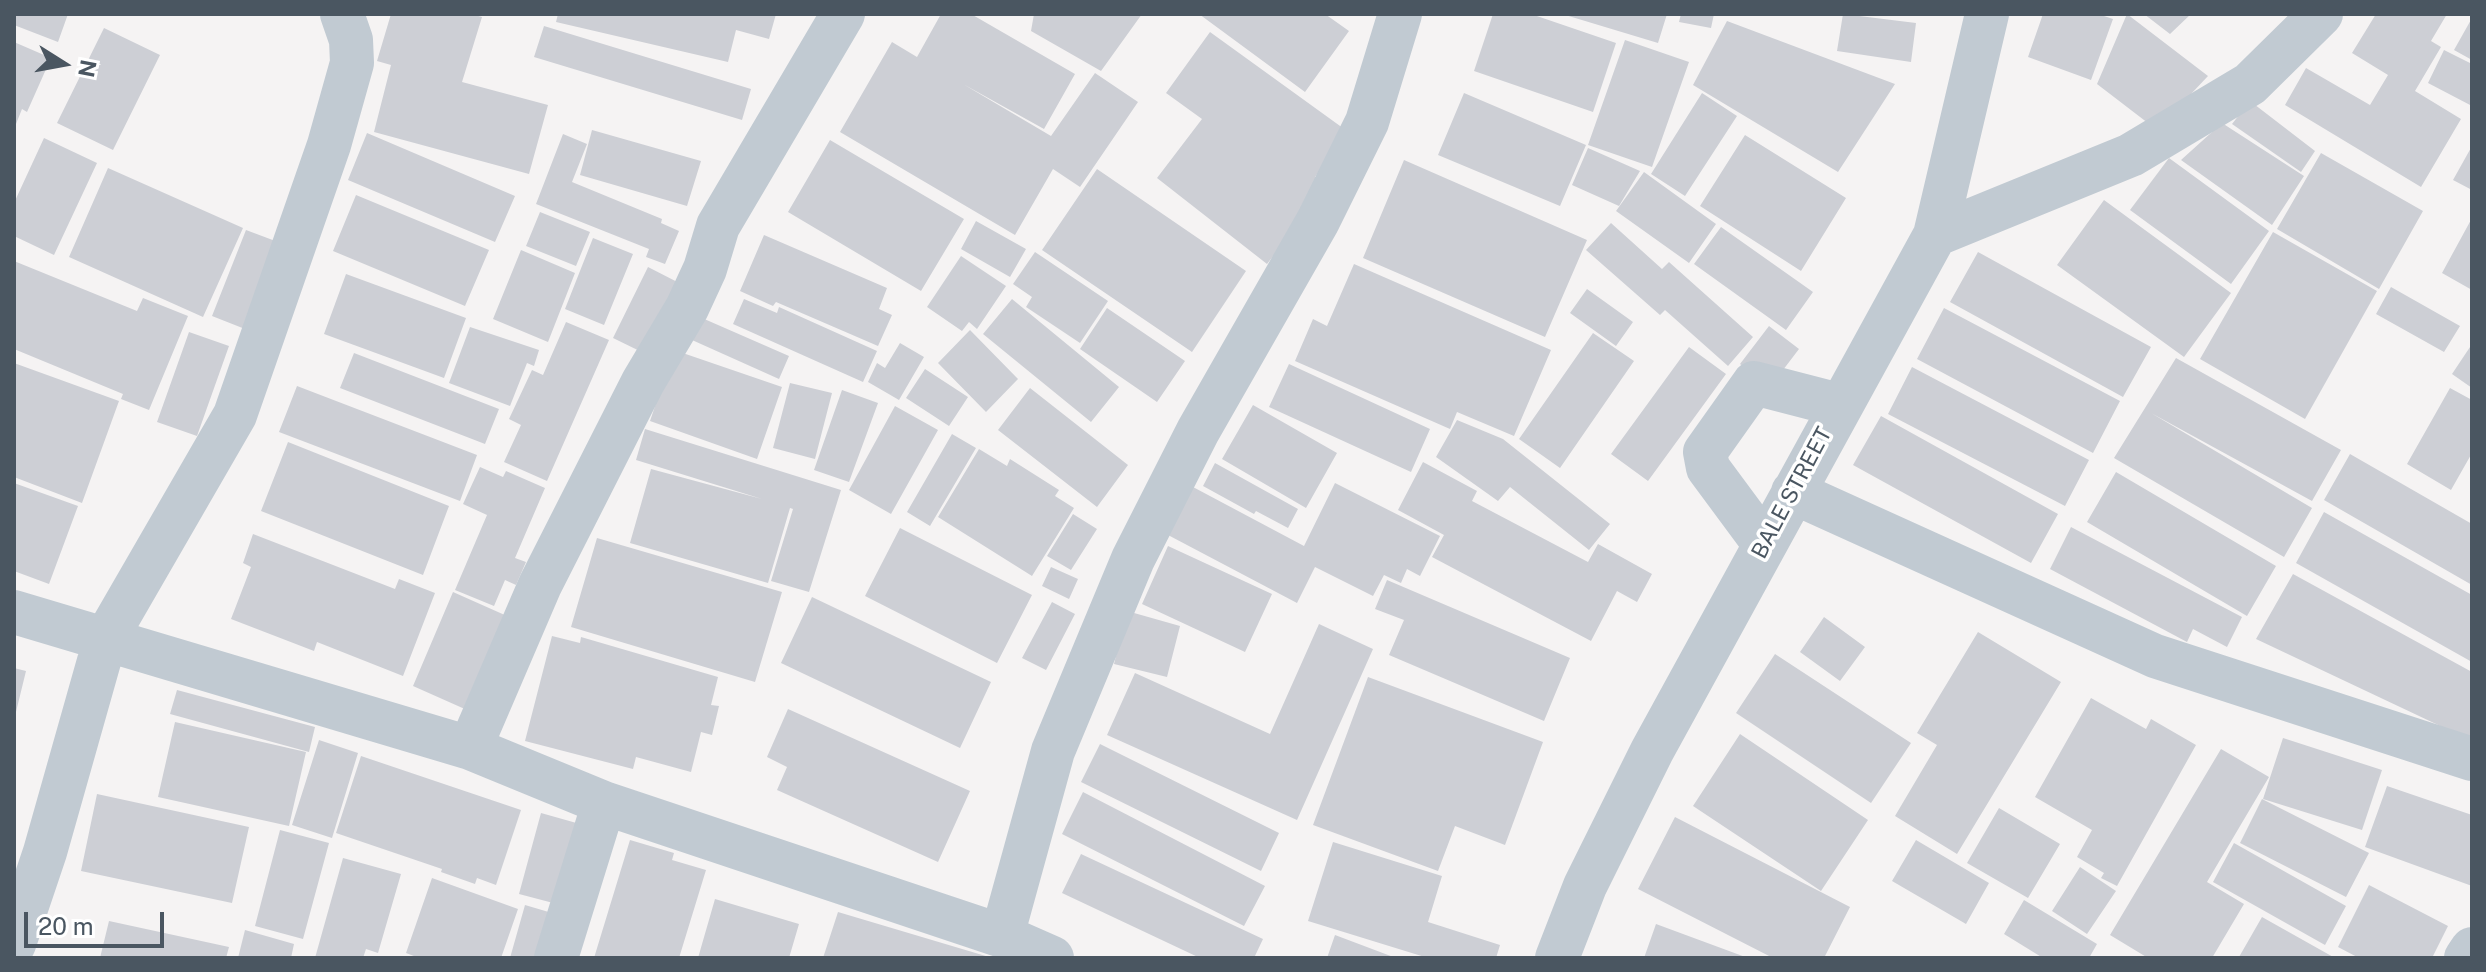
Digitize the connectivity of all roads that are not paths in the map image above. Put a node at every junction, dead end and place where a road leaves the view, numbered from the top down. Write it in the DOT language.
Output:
graph roads {
  1 [pos="342,14"];
  2 [pos="843,14"];
  3 [pos="1400,14"];
  4 [pos="1987,14"];
  5 [pos="2321,14"];
  6 [pos="1935,235"];
  7 [pos="1839,405"];
  8 [pos="1793,492"];
  9 [pos="1765,545"];
  10 [pos="14,612"];
  11 [pos="105,640"];
  12 [pos="470,748"];
  13 [pos="2472,759"];
  14 [pos="604,803"];
  15 [pos="1002,936"];
  16 [pos="14,944"];
  17 [pos="2472,949"];
  18 [pos="556,958"];
  19 [pos="1052,958"];
  20 [pos="1557,958"];
  21 [pos="2466,958"];
  1 -- 11 [label="street"];
  2 -- 12 [label="street"];
  3 -- 15 [label="street"];
  4 -- 6 [label="street, BALE STREET"];
  5 -- 6 [label="street"];
  6 -- 7 [label="street, BALE STREET"];
  7 -- 8 [label="street, BALE STREET"];
  7 -- 9 [label="street"];
  8 -- 9 [label="street, BALE STREET"];
  8 -- 13 [label="street"];
  9 -- 20 [label="street, BALE STREET"];
  10 -- 11 [label="street"];
  11 -- 12 [label="street"];
  11 -- 16 [label="street"];
  12 -- 14 [label="street"];
  14 -- 15 [label="street"];
  14 -- 18 [label="street"];
  15 -- 19 [label="street"];
  17 -- 21 [label="street"];
}
